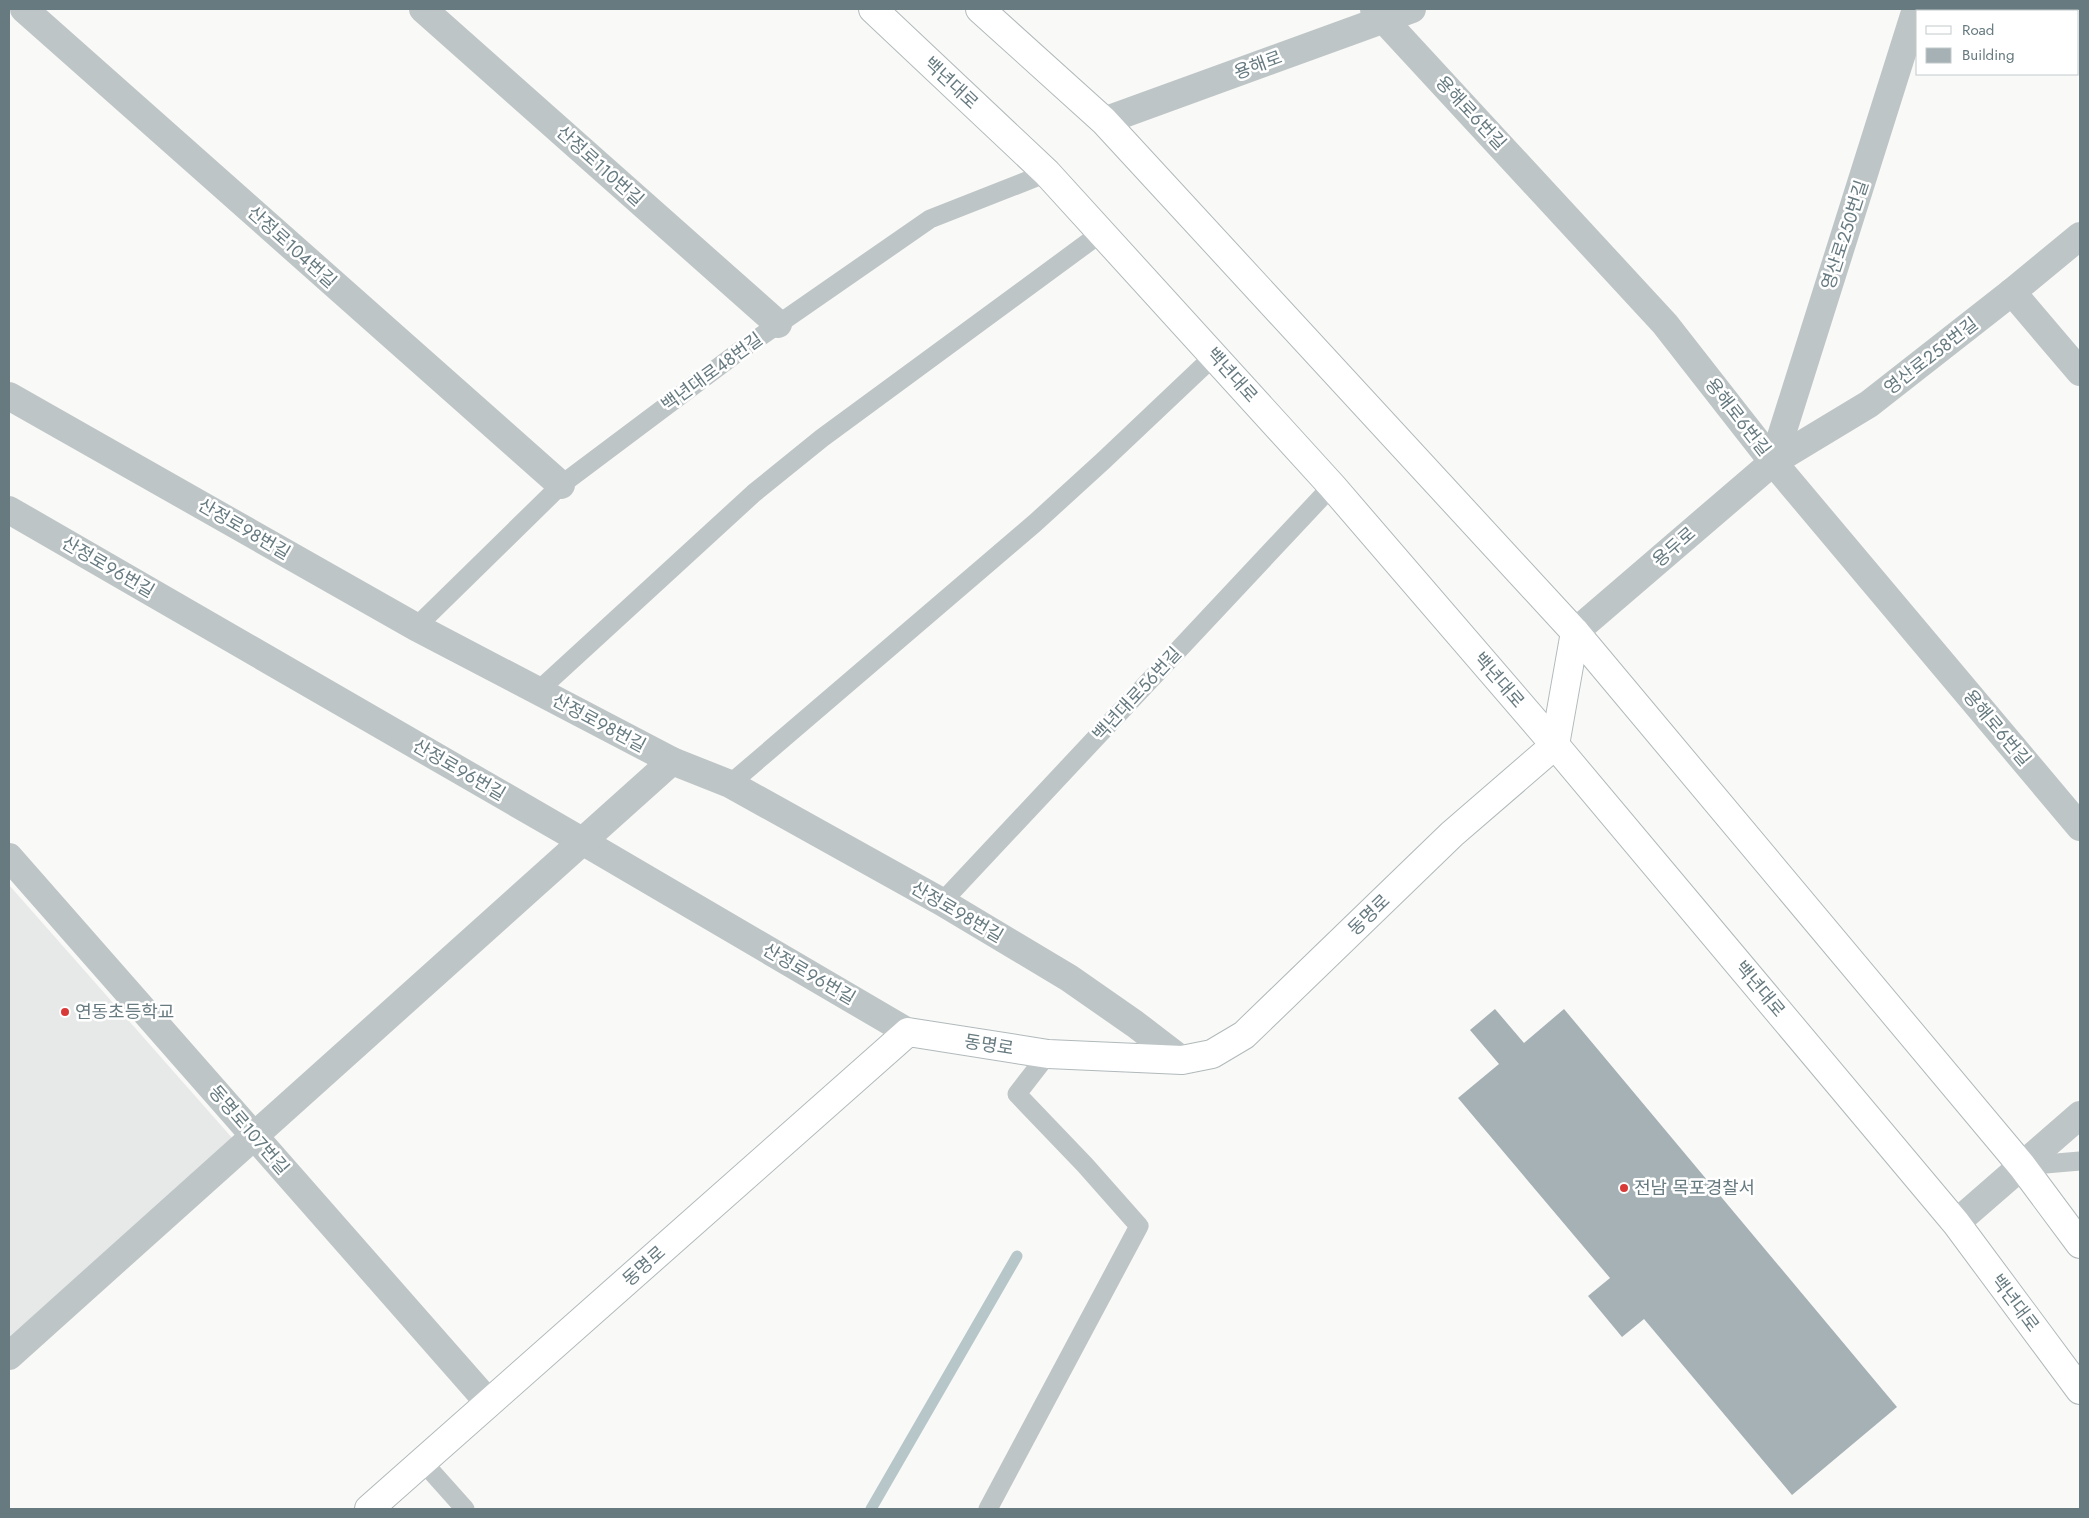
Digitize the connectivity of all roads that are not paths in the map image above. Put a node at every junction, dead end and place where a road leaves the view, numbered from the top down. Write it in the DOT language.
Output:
graph roads {
  1 [pos="24,9"];
  2 [pos="423,9"];
  3 [pos="873,9"];
  4 [pos="1412,9"];
  5 [pos="1916,9"];
  6 [pos="986,11"];
  7 [pos="1379,14"];
  8 [pos="1104,121"];
  9 [pos="1047,173"];
  10 [pos="1101,232"];
  11 [pos="2080,236"];
  12 [pos="2012,292"];
  13 [pos="778,324"];
  14 [pos="1214,356"];
  15 [pos="2080,372"];
  16 [pos="9,396"];
  17 [pos="1773,462"];
  18 [pos="561,485"];
  19 [pos="1332,486"];
  20 [pos="9,510"];
  21 [pos="416,627"];
  22 [pos="1575,632"];
  23 [pos="538,691"];
  24 [pos="1555,745"];
  25 [pos="672,761"];
  26 [pos="730,784"];
  27 [pos="2080,827"];
  28 [pos="582,841"];
  29 [pos="9,857"];
  30 [pos="942,902"];
  31 [pos="908,1032"];
  32 [pos="1048,1054"];
  33 [pos="1182,1060"];
  34 [pos="2080,1115"];
  35 [pos="254,1136"];
  36 [pos="2080,1161"];
  37 [pos="2022,1166"];
  38 [pos="1956,1223"];
  39 [pos="2080,1244"];
  40 [pos="9,1356"];
  41 [pos="2080,1390"];
  42 [pos="490,1403"];
  43 [pos="423,1462"];
  44 [pos="369,1509"];
  45 [pos="465,1509"];
  46 [pos="988,1509"];
  1 -- 18 [label="street, 산정로104번길"];
  2 -- 13 [label="street, 산정로110번길"];
  3 -- 9 [label="street, 백년대로"];
  4 -- 7 [label="street, 용해로"];
  5 -- 17 [label="street, 영산로250번길"];
  6 -- 8 [label="street"];
  7 -- 8 [label="street, 용해로"];
  7 -- 17 [label="street, 용해로6번길"];
  8 -- 22 [label="street"];
  9 -- 10 [label="street, 백년대로"];
  9 -- 13 [label="lane, 백년대로48번길"];
  10 -- 14 [label="street, 백년대로"];
  10 -- 23 [label="lane"];
  11 -- 12 [label="street, 영산로258번길"];
  12 -- 15 [label="street"];
  12 -- 17 [label="street, 영산로258번길"];
  13 -- 18 [label="lane, 백년대로48번길"];
  14 -- 19 [label="street, 백년대로"];
  14 -- 26 [label="lane"];
  16 -- 21 [label="street, 산정로98번길"];
  17 -- 22 [label="street, 용두로"];
  17 -- 27 [label="street, 용해로6번길"];
  18 -- 21 [label="lane, 백년대로48번길"];
  19 -- 24 [label="street, 백년대로"];
  19 -- 30 [label="lane, 백년대로56번길"];
  20 -- 28 [label="street, 산정로96번길"];
  21 -- 23 [label="street, 산정로98번길"];
  22 -- 24 [label="street"];
  22 -- 37 [label="street"];
  23 -- 25 [label="street, 산정로98번길"];
  24 -- 33 [label="street, 동명로"];
  24 -- 38 [label="street, 백년대로"];
  25 -- 26 [label="street, 산정로98번길"];
  25 -- 28 [label="street"];
  26 -- 30 [label="street, 산정로98번길"];
  28 -- 31 [label="street, 산정로96번길"];
  28 -- 35 [label="street"];
  29 -- 35 [label="street, 동명로107번길"];
  30 -- 33 [label="street, 산정로98번길"];
  31 -- 32 [label="street, 동명로"];
  31 -- 42 [label="street, 동명로"];
  32 -- 33 [label="street, 동명로"];
  32 -- 46 [label="lane"];
  34 -- 37 [label="street"];
  35 -- 40 [label="street"];
  35 -- 42 [label="street, 동명로107번길"];
  36 -- 37 [label="lane"];
  37 -- 38 [label="street"];
  37 -- 39 [label="street"];
  38 -- 41 [label="street, 백년대로"];
  42 -- 43 [label="street, 동명로"];
  43 -- 44 [label="street, 동명로"];
  43 -- 45 [label="lane"];
}
